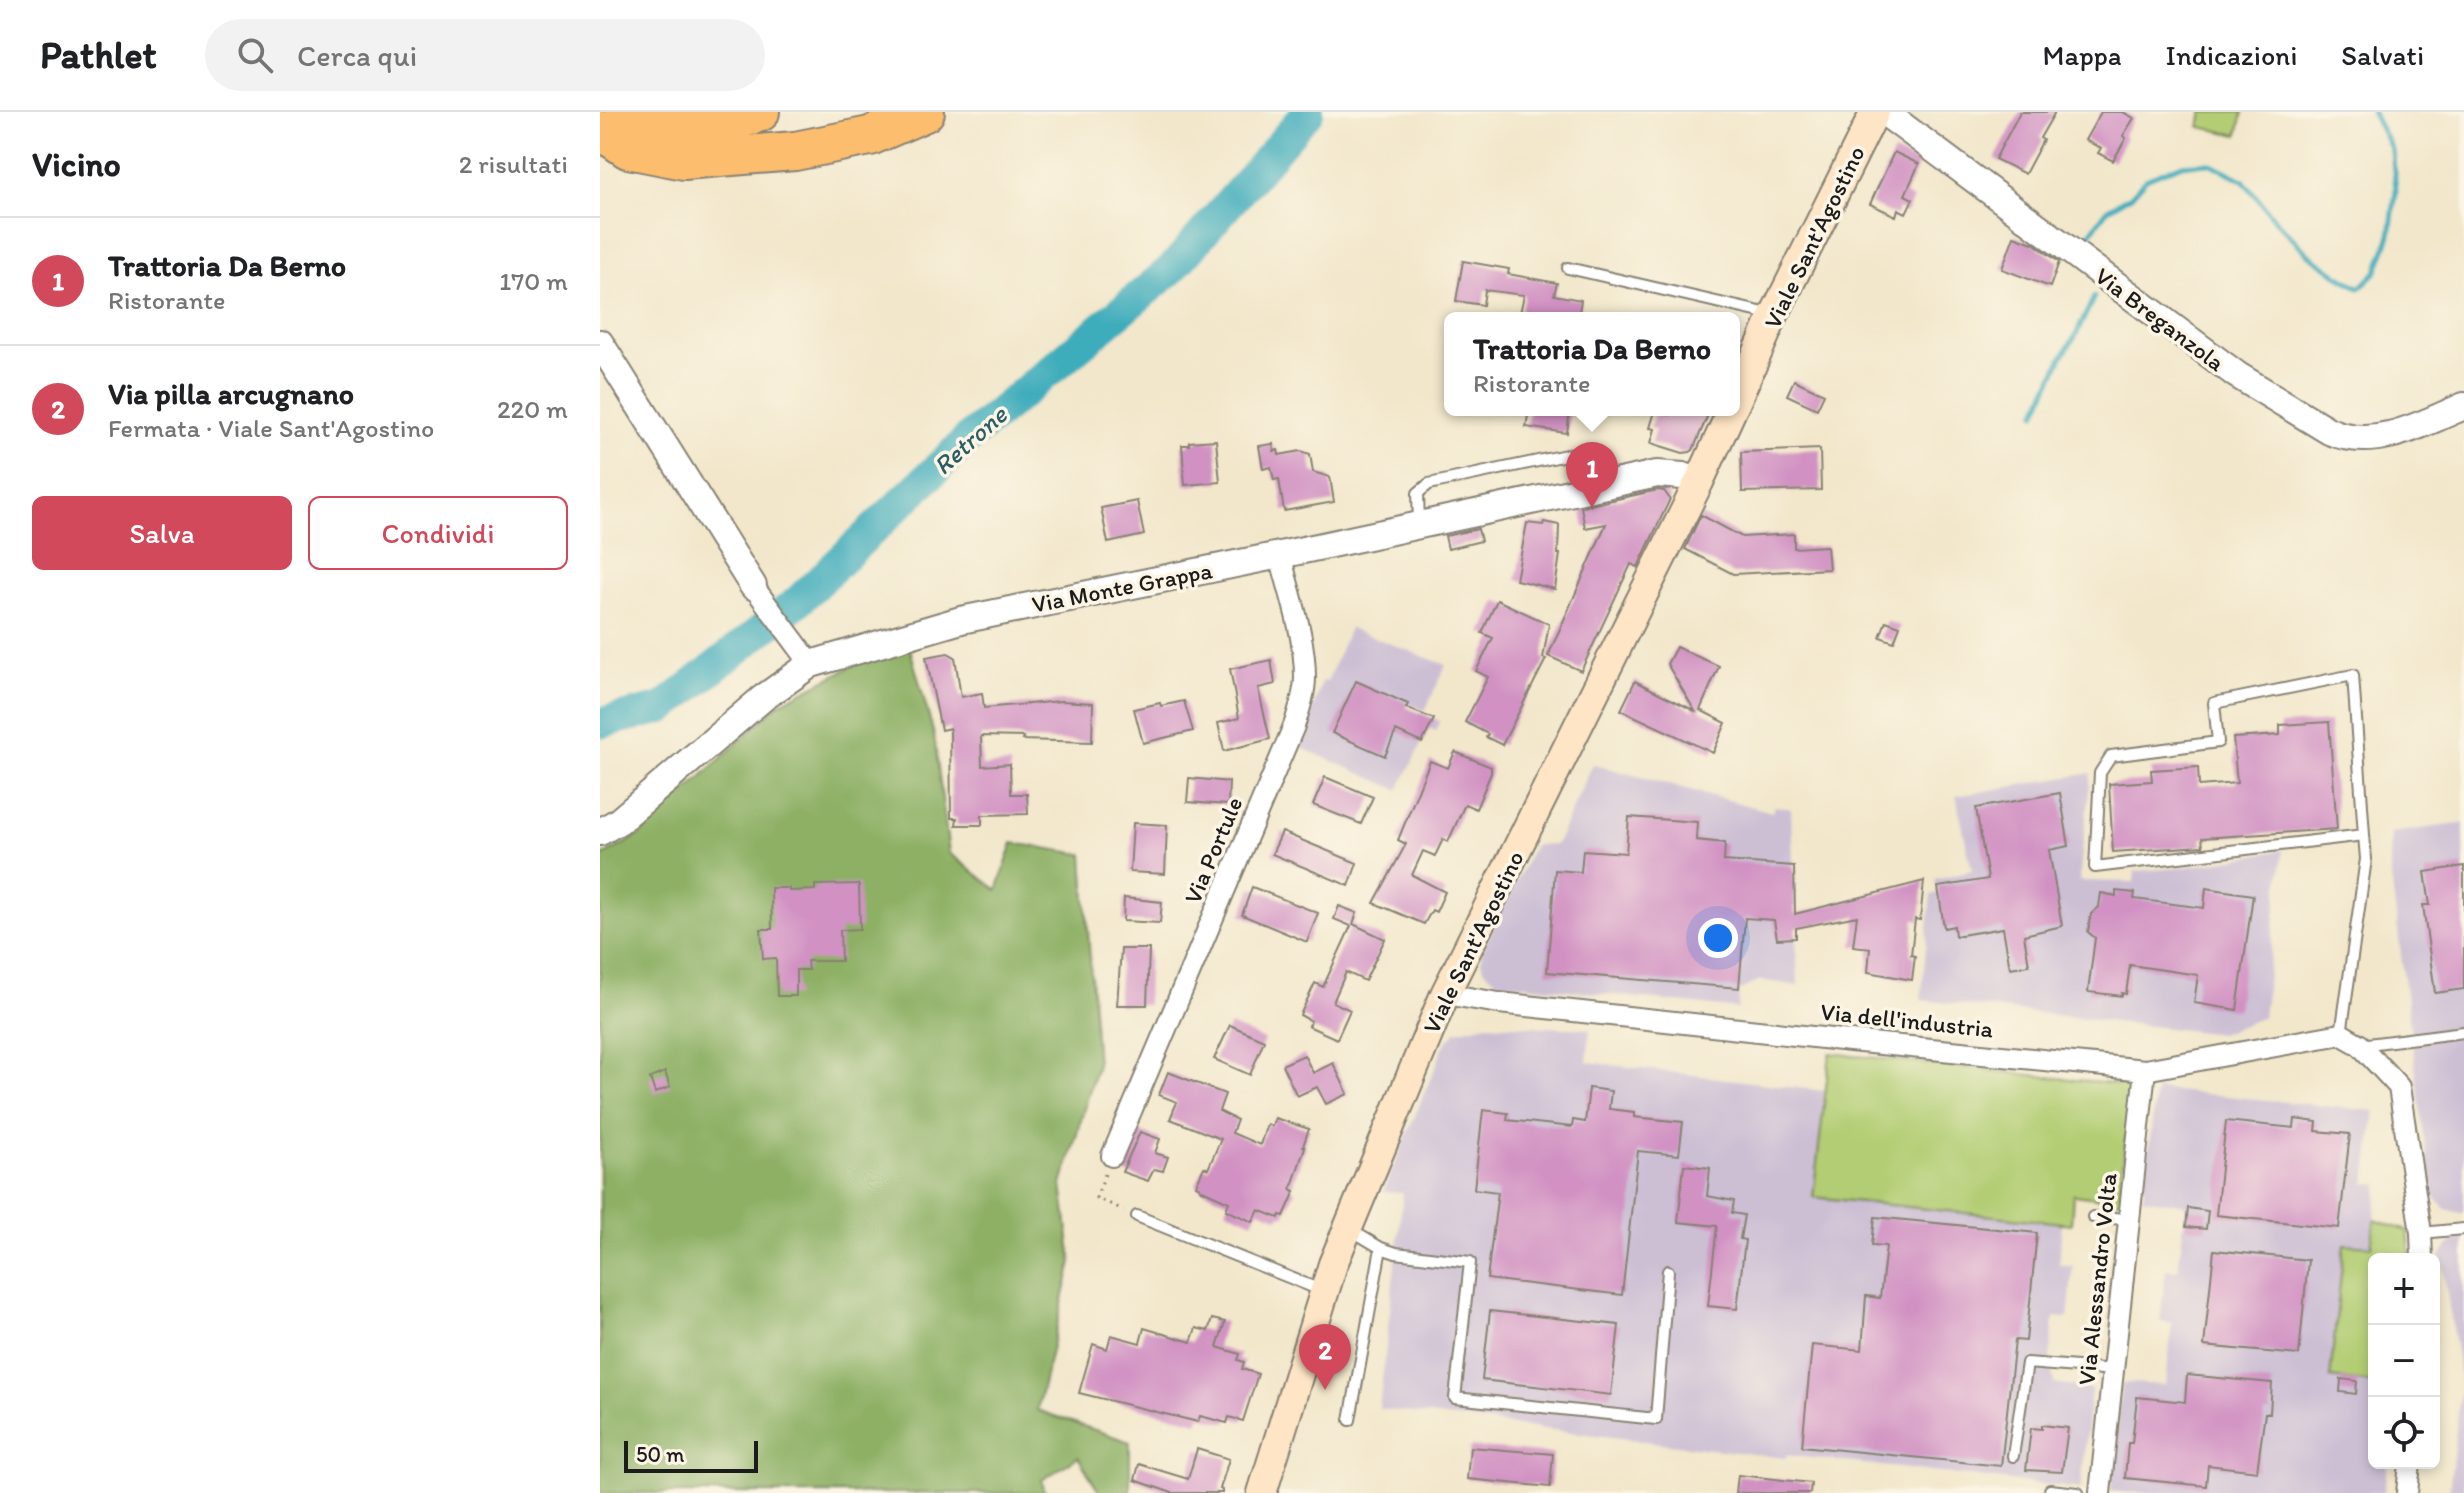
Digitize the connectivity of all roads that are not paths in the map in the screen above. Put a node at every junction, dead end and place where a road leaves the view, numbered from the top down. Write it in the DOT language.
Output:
graph roads {
  1 [pos="624,112"];
  2 [pos="760,112"];
  3 [pos="925,112"];
  4 [pos="1875,112"];
  5 [pos="1884,112"];
  6 [pos="600,130"];
  7 [pos="1568,268"];
  8 [pos="1774,315"];
  9 [pos="600,343"];
  10 [pos="1740,392"];
  11 [pos="2464,406"];
  12 [pos="1729,416"];
  13 [pos="1699,482"];
  14 [pos="1596,487"];
  15 [pos="1419,525"];
  16 [pos="1280,555"];
  17 [pos="753,586"];
  18 [pos="802,654"];
  19 [pos="600,832"];
  20 [pos="2364,835"];
  21 [pos="1445,994"];
  22 [pos="2464,1032"];
  23 [pos="2341,1034"];
  24 [pos="2360,1045"];
  25 [pos="2145,1070"];
  26 [pos="1112,1156"];
  27 [pos="1137,1216"];
  28 [pos="2093,1217"];
  29 [pos="2128,1219"];
  30 [pos="1347,1228"];
  31 [pos="2464,1229"];
  32 [pos="2421,1233"];
  33 [pos="1381,1248"];
  34 [pos="2422,1253"];
  35 [pos="1668,1271"];
  36 [pos="1323,1291"];
  37 [pos="2115,1370"];
  38 [pos="1350,1420"];
  39 [pos="2013,1456"];
  40 [pos="2409,1469"];
  41 [pos="1262,1493"];
  42 [pos="2050,1493"];
  43 [pos="2078,1493"];
  44 [pos="2100,1493"];
  45 [pos="2407,1493"];
  1 -- 2 [label="highway"];
  3 -- 6 [label="highway"];
  4 -- 8 [label="main road, Viale Sant'Agostino"];
  5 -- 11 [label="street, Via Breganzola"];
  7 -- 8 [label="lane"];
  8 -- 10 [label="main road, Viale Sant'Agostino"];
  9 -- 17 [label="street"];
  12 -- 13 [label="main road, Viale Sant'Agostino"];
  13 -- 14 [label="street, Via Monte Grappa"];
  13 -- 21 [label="main road, Viale Sant'Agostino"];
  14 -- 15 [label="street, Via Monte Grappa"];
  14 -- 15 [label="lane"];
  15 -- 16 [label="street, Via Monte Grappa"];
  16 -- 18 [label="street, Via Monte Grappa"];
  16 -- 26 [label="street, Via Portule"];
  17 -- 18 [label="street"];
  18 -- 19 [label="street, Via Monte Grappa"];
  20 -- 20 [label="lane"];
  20 -- 23 [label="lane"];
  21 -- 25 [label="street, Via dell'industria"];
  21 -- 30 [label="main road, Viale Sant'Agostino"];
  22 -- 24 [label="lane"];
  23 -- 24 [label="street"];
  23 -- 25 [label="street, Via dell'industria"];
  24 -- 32 [label="street"];
  25 -- 29 [label="street, Via Alessandro Volta"];
  27 -- 36 [label="lane"];
  28 -- 29 [label="lane"];
  29 -- 37 [label="street, Via Alessandro Volta"];
  30 -- 33 [label="lane"];
  30 -- 36 [label="main road, Viale Sant'Agostino"];
  31 -- 32 [label="lane"];
  32 -- 34 [label="street"];
  33 -- 35 [label="lane"];
  33 -- 38 [label="lane"];
  36 -- 41 [label="main road, Viale Sant'Agostino"];
  37 -- 39 [label="lane"];
  37 -- 44 [label="street, Via Alessandro Volta"];
  40 -- 45 [label="street"];
  42 -- 43 [label="lane"];
}
